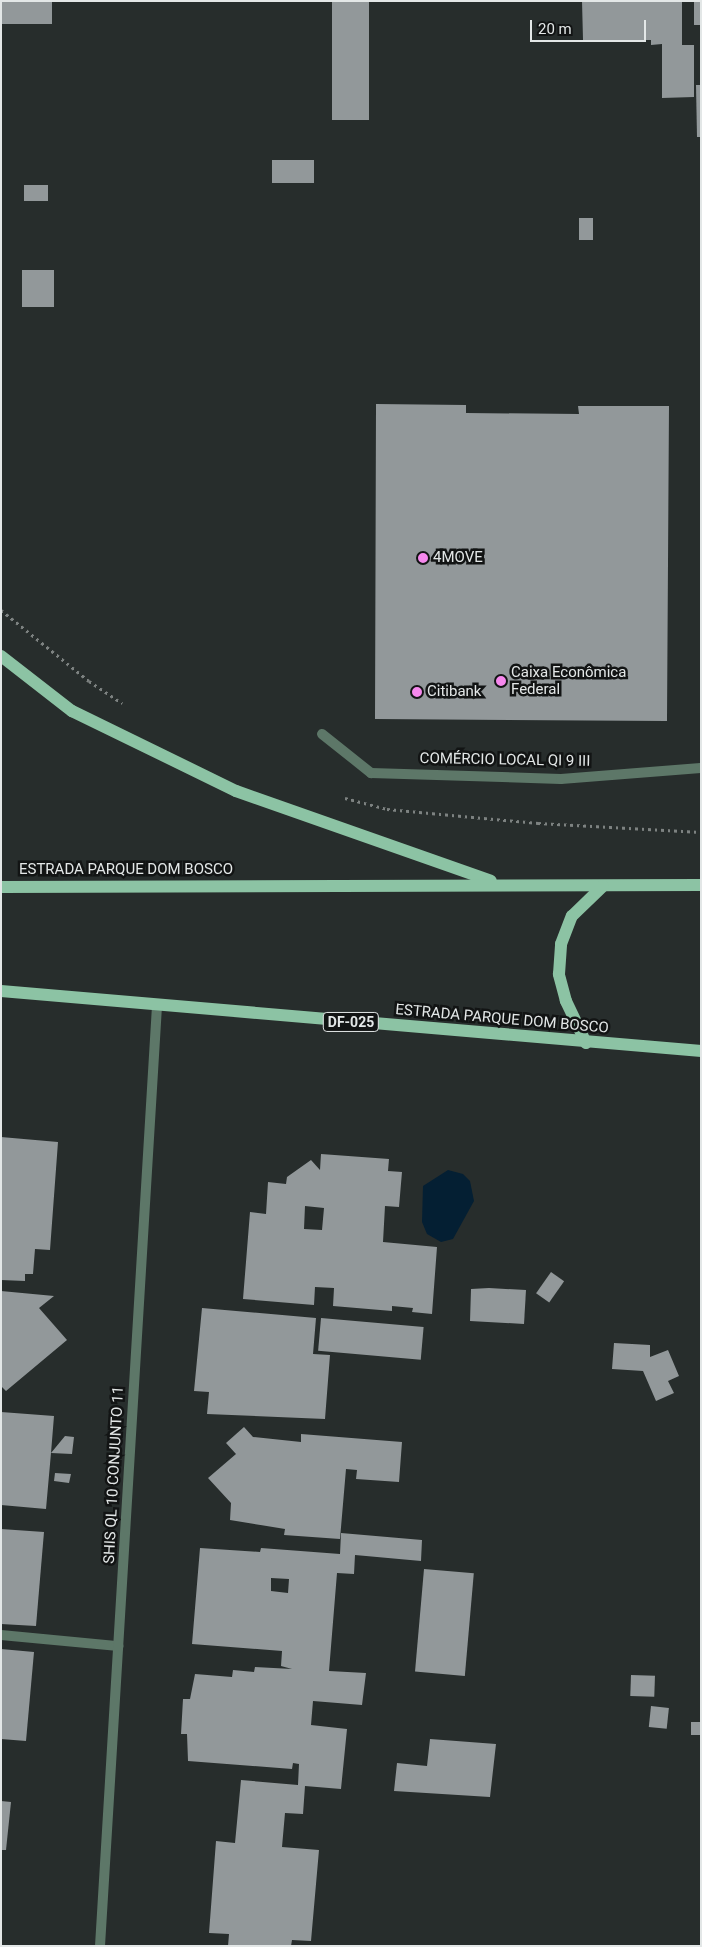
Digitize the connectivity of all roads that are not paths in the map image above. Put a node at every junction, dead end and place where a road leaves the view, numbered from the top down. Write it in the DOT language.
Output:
graph roads {
  1 [pos="1,656"];
  2 [pos="322,734"];
  3 [pos="701,768"];
  4 [pos="500,884"];
  5 [pos="701,885"];
  6 [pos="603,886"];
  7 [pos="1,887"];
  8 [pos="1,991"];
  9 [pos="157,1005"];
  10 [pos="586,1043"];
  11 [pos="701,1052"];
  12 [pos="1,1635"];
  13 [pos="118,1646"];
  14 [pos="100,1946"];
  1 -- 4 [label="main road"];
  2 -- 3 [label="street, COMÉRCIO LOCAL QI 9 III"];
  4 -- 6 [label="main road, ESTRADA PARQUE DOM BOSCO"];
  4 -- 7 [label="main road, ESTRADA PARQUE DOM BOSCO"];
  5 -- 6 [label="main road, ESTRADA PARQUE DOM BOSCO"];
  6 -- 10 [label="main road"];
  8 -- 9 [label="main road, ESTRADA PARQUE DOM BOSCO / DF-025"];
  9 -- 10 [label="main road, ESTRADA PARQUE DOM BOSCO / DF-025"];
  9 -- 13 [label="street, SHIS QL 10 CONJUNTO 11"];
  10 -- 11 [label="main road, ESTRADA PARQUE DOM BOSCO / DF-025"];
  12 -- 13 [label="street"];
  13 -- 14 [label="street, SHIS QL 10 CONJUNTO 11"];
}
